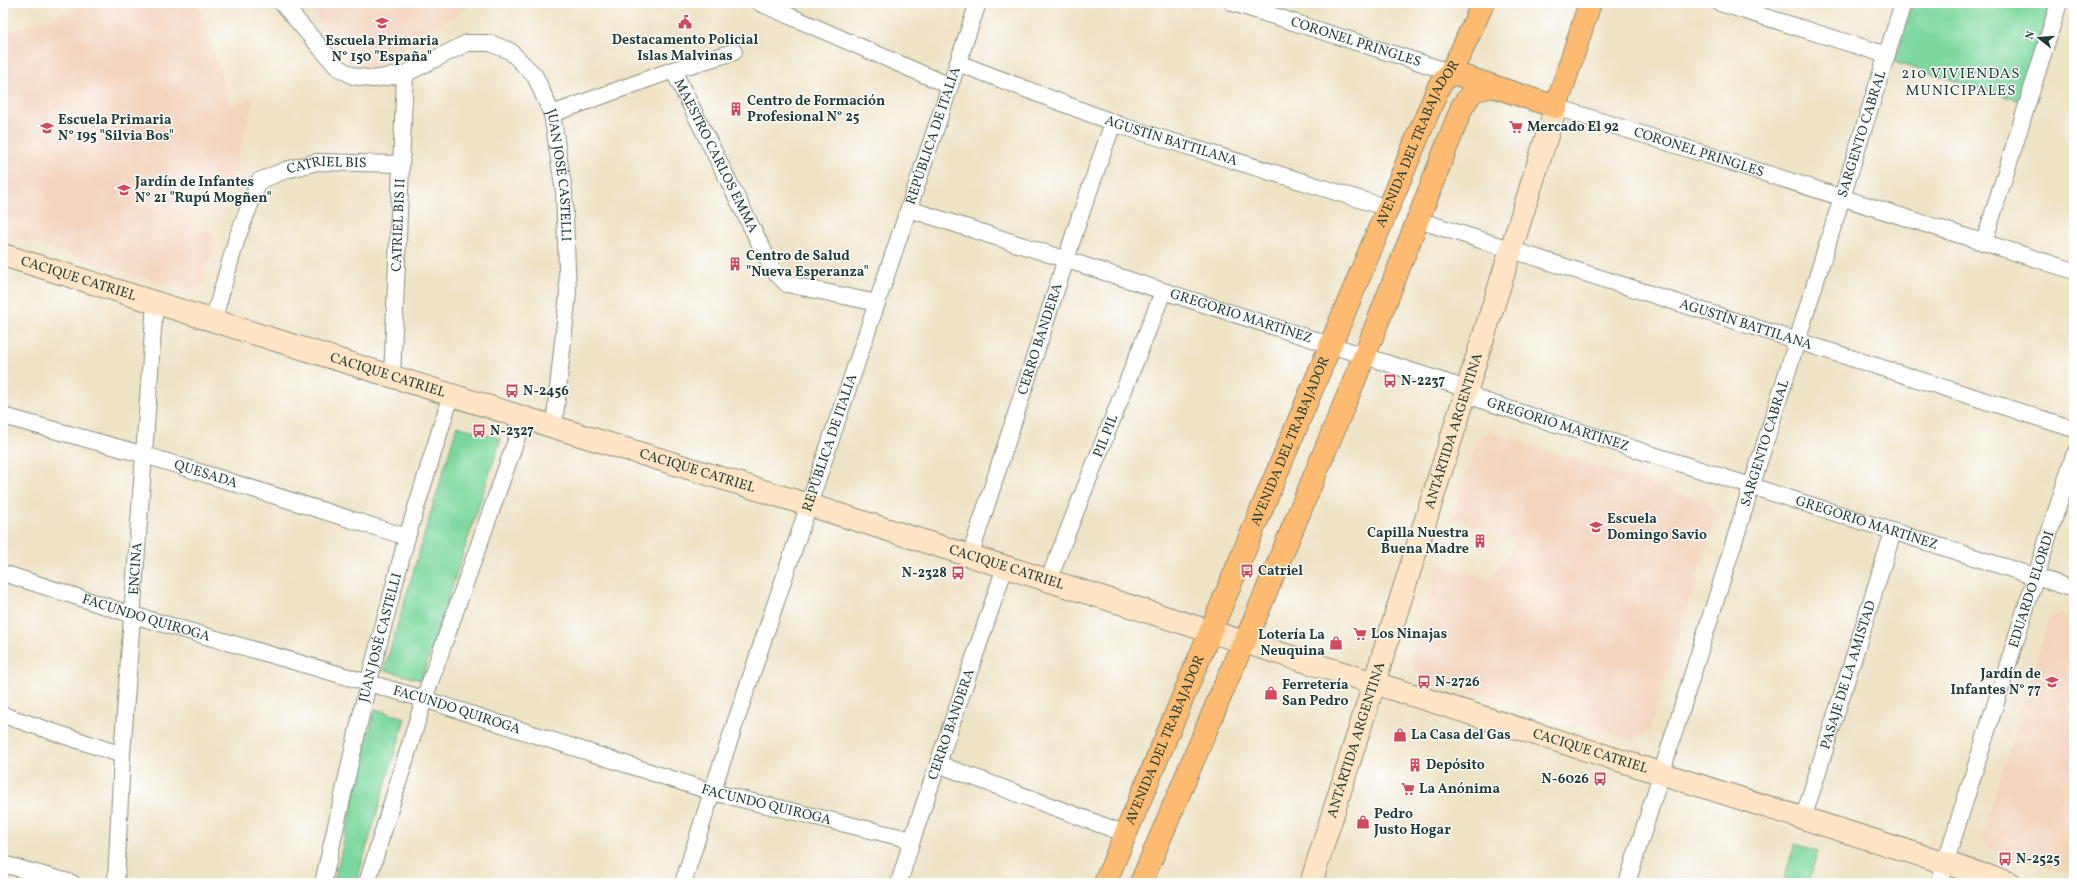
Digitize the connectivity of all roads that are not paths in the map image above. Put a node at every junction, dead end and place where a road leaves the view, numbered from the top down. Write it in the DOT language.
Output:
graph roads {
  1 [pos="282,3"];
  2 [pos="760,3"];
  3 [pos="978,3"];
  4 [pos="1233,3"];
  5 [pos="1483,3"];
  6 [pos="1590,3"];
  7 [pos="1720,3"];
  8 [pos="1903,3"];
  9 [pos="2059,3"];
  10 [pos="1746,7"];
  11 [pos="734,52"];
  12 [pos="1887,55"];
  13 [pos="958,63"];
  14 [pos="673,70"];
  15 [pos="1450,72"];
  16 [pos="405,74"];
  17 [pos="950,86"];
  18 [pos="1492,86"];
  19 [pos="1556,107"];
  20 [pos="552,114"];
  21 [pos="1113,123"];
  22 [pos="401,164"];
  23 [pos="1842,198"];
  24 [pos="1388,208"];
  25 [pos="909,209"];
  26 [pos="1418,220"];
  27 [pos="1984,242"];
  28 [pos="1511,250"];
  29 [pos="3,255"];
  30 [pos="1065,260"];
  31 [pos="2074,271"];
  32 [pos="1163,292"];
  33 [pos="155,303"];
  34 [pos="877,303"];
  35 [pos="213,321"];
  36 [pos="1797,341"];
  37 [pos="1329,346"];
  38 [pos="1364,357"];
  39 [pos="392,377"];
  40 [pos="1467,389"];
  41 [pos="451,395"];
  42 [pos="3,416"];
  43 [pos="524,418"];
  44 [pos="554,428"];
  45 [pos="2074,430"];
  46 [pos="145,454"];
  47 [pos="2074,455"];
  48 [pos="1751,487"];
  49 [pos="809,505"];
  50 [pos="1893,532"];
  51 [pos="406,537"];
  52 [pos="970,556"];
  53 [pos="1005,567"];
  54 [pos="3,573"];
  55 [pos="2036,577"];
  56 [pos="1048,581"];
  57 [pos="2074,589"];
  58 [pos="133,615"];
  59 [pos="1211,632"];
  60 [pos="1244,642"];
  61 [pos="368,684"];
  62 [pos="1374,684"];
  63 [pos="424,699"];
  64 [pos="3,715"];
  65 [pos="122,755"];
  66 [pos="938,764"];
  67 [pos="1661,774"];
  68 [pos="712,792"];
  69 [pos="1803,818"];
  70 [pos="1126,834"];
  71 [pos="912,840"];
  72 [pos="3,864"];
  73 [pos="1942,873"];
  74 [pos="72,883"];
  75 [pos="116,883"];
  76 [pos="323,883"];
  77 [pos="367,883"];
  78 [pos="683,883"];
  79 [pos="899,883"];
  80 [pos="1106,883"];
  81 [pos="1141,883"];
  82 [pos="1311,883"];
  83 [pos="1627,883"];
  84 [pos="2009,883"];
  1 -- 16 [label="street"];
  2 -- 17 [label="street"];
  3 -- 13 [label="street, REPÚBLICA DE ITALIA"];
  4 -- 15 [label="street, CORONEL PRINGLES"];
  5 -- 15 [label="main road, AVENIDA DEL TRABAJADOR"];
  6 -- 19 [label="main road, ANTÁRTIDA ARGENTINA"];
  7 -- 10 [label="street"];
  8 -- 12 [label="street, SARGENTO CABRAL"];
  9 -- 27 [label="street"];
  10 -- 12 [label="street"];
  11 -- 14 [label="street"];
  12 -- 23 [label="street, SARGENTO CABRAL"];
  13 -- 17 [label="street, REPÚBLICA DE ITALIA"];
  13 -- 21 [label="street, AGUSTÍN BATTILANA"];
  14 -- 20 [label="street"];
  14 -- 34 [label="street, MAESTRO CARLOS EMMA"];
  15 -- 18 [label="main road, CORONEL PRINGLES"];
  15 -- 24 [label="main road, AVENIDA DEL TRABAJADOR"];
  16 -- 20 [label="street, JUAN JOSÉ CASTELLI"];
  16 -- 22 [label="street, CATRIEL BIS II"];
  17 -- 25 [label="street, REPÚBLICA DE ITALIA"];
  18 -- 19 [label="main road, CORONEL PRINGLES"];
  18 -- 26 [label="main road, AVENIDA DEL TRABAJADOR"];
  19 -- 23 [label="street, CORONEL PRINGLES"];
  19 -- 28 [label="street, ANTÁRTIDA ARGENTINA"];
  20 -- 44 [label="street, JUAN JOSÉ CASTELLI"];
  21 -- 24 [label="street, AGUSTÍN BATTILANA"];
  21 -- 30 [label="street, CERRO BANDERA"];
  22 -- 35 [label="street, CATRIEL BIS"];
  22 -- 39 [label="street, CATRIEL BIS II"];
  23 -- 27 [label="street, CORONEL PRINGLES"];
  23 -- 36 [label="street, SARGENTO CABRAL"];
  24 -- 37 [label="main road, AVENIDA DEL TRABAJADOR"];
  25 -- 30 [label="street, GREGORIO MARTÍNEZ"];
  25 -- 34 [label="street, REPÚBLICA DE ITALIA"];
  26 -- 28 [label="street, AGUSTÍN BATTILANA"];
  26 -- 38 [label="main road, AVENIDA DEL TRABAJADOR"];
  27 -- 31 [label="street, CORONEL PRINGLES"];
  28 -- 36 [label="street, AGUSTÍN BATTILANA"];
  28 -- 40 [label="street, ANTÁRTIDA ARGENTINA"];
  29 -- 33 [label="street, CACIQUE CATRIEL"];
  30 -- 32 [label="street, GREGORIO MARTÍNEZ"];
  30 -- 52 [label="street, CERRO BANDERA"];
  32 -- 37 [label="street, GREGORIO MARTÍNEZ"];
  32 -- 56 [label="street, PIL PIL"];
  33 -- 35 [label="street, CACIQUE CATRIEL"];
  33 -- 46 [label="street, ENCINA"];
  34 -- 49 [label="street, REPÚBLICA DE ITALIA"];
  35 -- 39 [label="street, CACIQUE CATRIEL"];
  36 -- 45 [label="street, AGUSTÍN BATTILANA"];
  36 -- 48 [label="street, SARGENTO CABRAL"];
  37 -- 38 [label="street, GREGORIO MARTÍNEZ"];
  37 -- 59 [label="main road, AVENIDA DEL TRABAJADOR"];
  38 -- 40 [label="street, GREGORIO MARTÍNEZ"];
  38 -- 60 [label="main road, AVENIDA DEL TRABAJADOR"];
  39 -- 41 [label="street, CACIQUE CATRIEL"];
  40 -- 48 [label="street, GREGORIO MARTÍNEZ"];
  40 -- 62 [label="street, ANTÁRTIDA ARGENTINA"];
  41 -- 43 [label="street, CACIQUE CATRIEL"];
  41 -- 51 [label="street, JUAN JOSÉ CASTELLI"];
  42 -- 46 [label="street, QUESADA"];
  43 -- 44 [label="street, CACIQUE CATRIEL"];
  43 -- 63 [label="street"];
  44 -- 49 [label="street, CACIQUE CATRIEL"];
  46 -- 51 [label="street, QUESADA"];
  46 -- 58 [label="street, ENCINA"];
  47 -- 55 [label="street, EDUARDO ELORDI"];
  48 -- 50 [label="street, GREGORIO MARTÍNEZ"];
  48 -- 67 [label="street, SARGENTO CABRAL"];
  49 -- 52 [label="street, CACIQUE CATRIEL"];
  49 -- 68 [label="street, REPÚBLICA DE ITALIA"];
  50 -- 55 [label="street, GREGORIO MARTÍNEZ"];
  50 -- 69 [label="street, PASAJE DE LA AMISTAD"];
  51 -- 61 [label="street, JUAN JOSÉ CASTELLI"];
  52 -- 53 [label="street, CACIQUE CATRIEL"];
  53 -- 56 [label="street, CACIQUE CATRIEL"];
  53 -- 66 [label="street, CERRO BANDERA"];
  54 -- 58 [label="street, FACUNDO QUIROGA"];
  55 -- 57 [label="street, GREGORIO MARTÍNEZ"];
  55 -- 73 [label="street, EDUARDO ELORDI"];
  56 -- 59 [label="street, CACIQUE CATRIEL"];
  58 -- 61 [label="street, FACUNDO QUIROGA"];
  58 -- 65 [label="street, ENCINA"];
  59 -- 60 [label="street, CACIQUE CATRIEL"];
  59 -- 70 [label="main road, AVENIDA DEL TRABAJADOR"];
  60 -- 62 [label="street, CACIQUE CATRIEL"];
  60 -- 81 [label="main road, AVENIDA DEL TRABAJADOR"];
  61 -- 63 [label="street, FACUNDO QUIROGA"];
  61 -- 76 [label="street, JUAN JOSÉ CASTELLI"];
  62 -- 67 [label="street, CACIQUE CATRIEL"];
  62 -- 82 [label="street, ANTÁRTIDA ARGENTINA"];
  63 -- 68 [label="street, FACUNDO QUIROGA"];
  63 -- 77 [label="street"];
  64 -- 65 [label="street"];
  65 -- 75 [label="street, ENCINA"];
  66 -- 70 [label="street"];
  66 -- 71 [label="street, CERRO BANDERA"];
  67 -- 69 [label="street, CACIQUE CATRIEL"];
  67 -- 83 [label="street, SARGENTO CABRAL"];
  68 -- 71 [label="street, FACUNDO QUIROGA"];
  68 -- 78 [label="street, REPÚBLICA DE ITALIA"];
  69 -- 73 [label="street, CACIQUE CATRIEL"];
  70 -- 80 [label="main road, AVENIDA DEL TRABAJADOR"];
  71 -- 79 [label="street, CERRO BANDERA"];
  72 -- 74 [label="street"];
  73 -- 84 [label="street, CACIQUE CATRIEL"];
}
